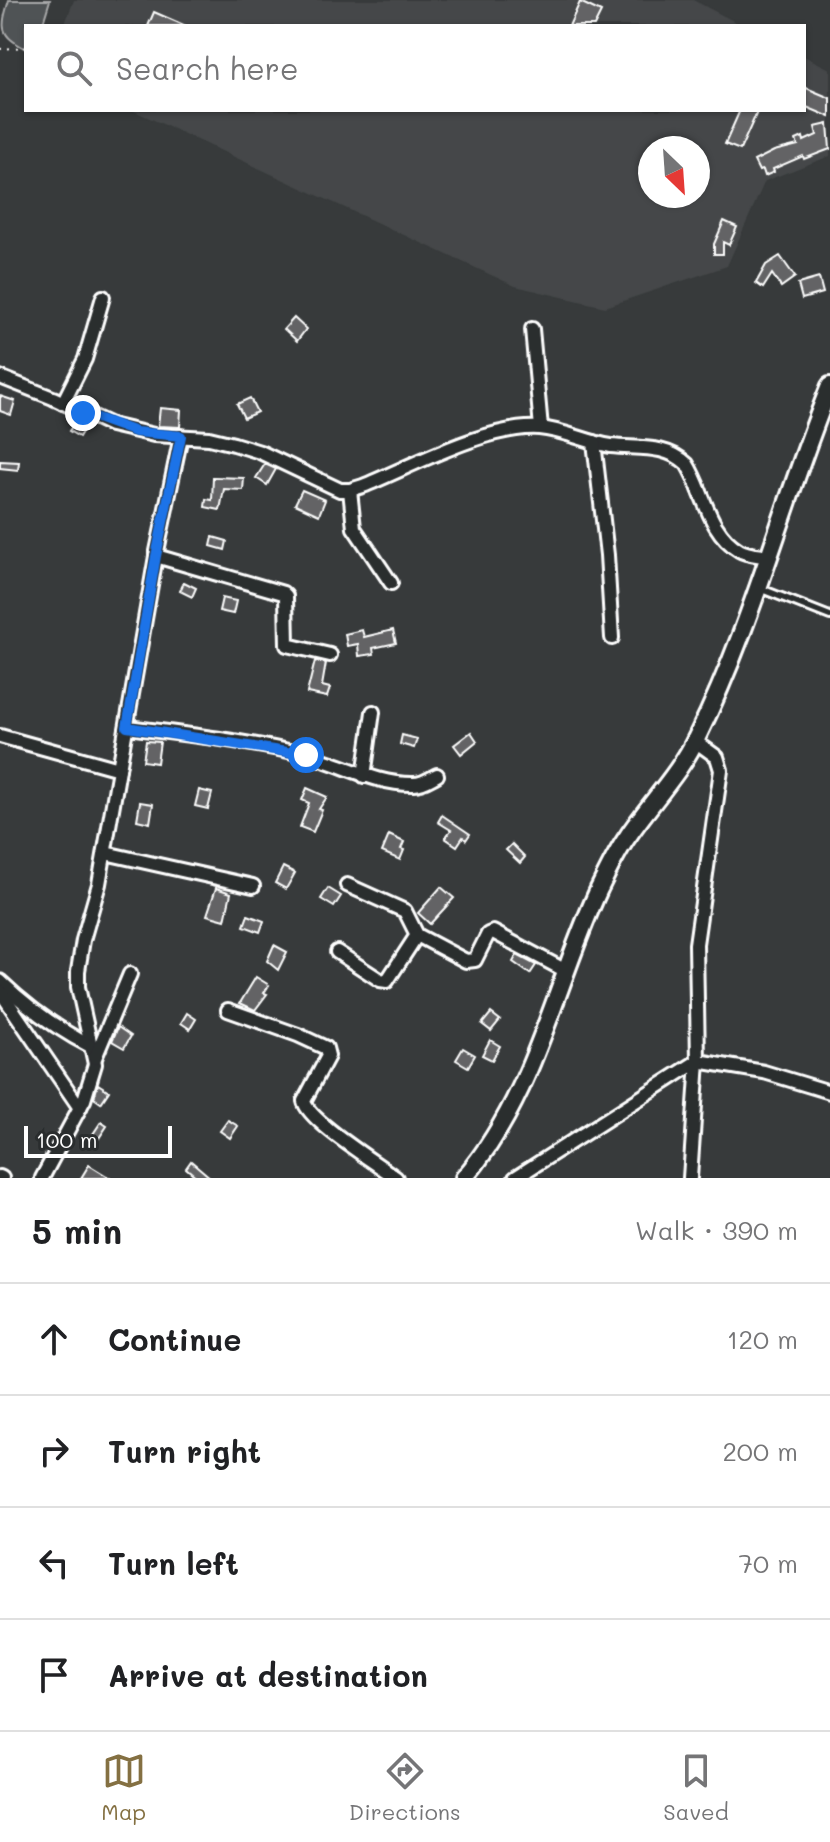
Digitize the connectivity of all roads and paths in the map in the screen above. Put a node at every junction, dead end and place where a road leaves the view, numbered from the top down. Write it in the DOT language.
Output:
graph roads {
  1 [pos="24,47"];
  2 [pos="0,49"];
  3 [pos="103,297"];
  4 [pos="532,329"];
  5 [pos="0,377"];
  6 [pos="830,386"];
  7 [pos="63,403"];
  8 [pos="541,428"];
  9 [pos="181,436"];
  10 [pos="594,442"];
  11 [pos="350,490"];
  12 [pos="156,556"];
  13 [pos="769,557"];
  14 [pos="391,583"];
  15 [pos="759,588"];
  16 [pos="830,616"];
  17 [pos="612,638"];
  18 [pos="330,655"];
  19 [pos="373,712"];
  20 [pos="127,727"];
  21 [pos="0,736"];
  22 [pos="695,741"];
  23 [pos="119,769"];
  24 [pos="437,775"];
  25 [pos="364,776"];
  26 [pos="105,853"];
  27 [pos="347,885"];
  28 [pos="253,886"];
  29 [pos="417,935"];
  30 [pos="337,952"];
  31 [pos="566,971"];
  32 [pos="130,974"];
  33 [pos="0,981"];
  34 [pos="0,991"];
  35 [pos="228,1010"];
  36 [pos="93,1052"];
  37 [pos="698,1061"];
  38 [pos="830,1092"];
  39 [pos="80,1108"];
  40 [pos="42,1178"];
  41 [pos="396,1178"];
  42 [pos="464,1178"];
  43 [pos="515,1178"];
  44 [pos="690,1178"];
  1 -- 2 [label="path"];
  3 -- 7 [label="street"];
  4 -- 8 [label="street"];
  5 -- 7 [label="street"];
  6 -- 13 [label="street"];
  7 -- 9 [label="street"];
  8 -- 10 [label="street"];
  8 -- 11 [label="street"];
  9 -- 11 [label="street"];
  9 -- 12 [label="street"];
  10 -- 13 [label="street"];
  10 -- 17 [label="street"];
  11 -- 14 [label="street"];
  12 -- 18 [label="street"];
  12 -- 20 [label="street"];
  13 -- 15 [label="street"];
  15 -- 16 [label="lane"];
  15 -- 22 [label="street"];
  19 -- 25 [label="street"];
  20 -- 23 [label="street"];
  20 -- 25 [label="street"];
  21 -- 23 [label="street"];
  22 -- 31 [label="street"];
  22 -- 37 [label="street"];
  23 -- 26 [label="street"];
  24 -- 25 [label="street"];
  26 -- 28 [label="street"];
  26 -- 36 [label="street"];
  27 -- 29 [label="street"];
  29 -- 30 [label="street"];
  29 -- 31 [label="street"];
  31 -- 42 [label="street"];
  32 -- 36 [label="street"];
  33 -- 36 [label="street"];
  34 -- 39 [label="street"];
  35 -- 41 [label="street"];
  36 -- 39 [label="street"];
  37 -- 38 [label="street"];
  37 -- 43 [label="street"];
  37 -- 44 [label="street"];
  39 -- 40 [label="street"];
}
